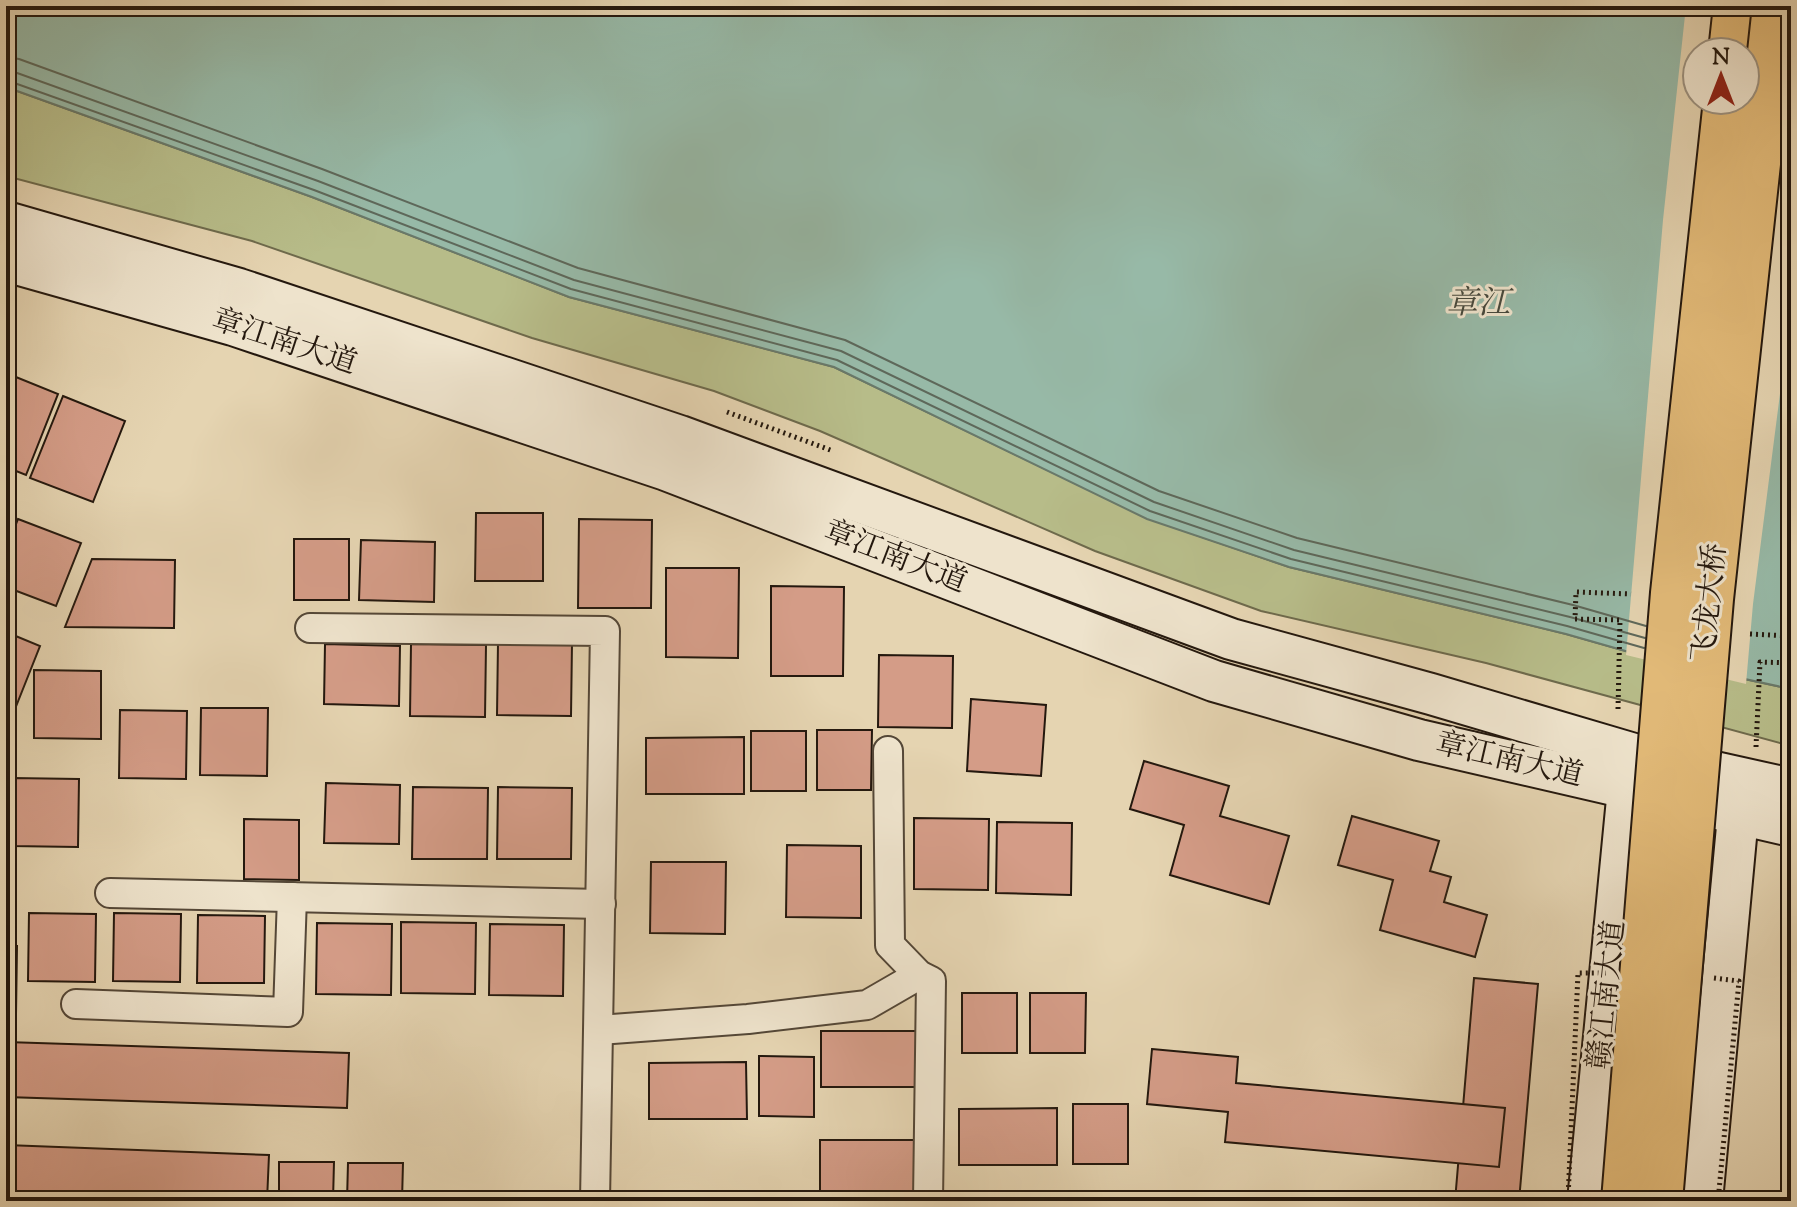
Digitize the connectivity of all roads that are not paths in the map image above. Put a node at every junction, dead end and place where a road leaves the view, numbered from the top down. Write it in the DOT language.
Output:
graph roads {
  1 [pos="1736,6"];
  2 [pos="1775,6"];
  3 [pos="1733,36"];
  4 [pos="1724,116"];
  5 [pos="6,222"];
  6 [pos="6,261"];
  7 [pos="310,628"];
  8 [pos="888,751"];
  9 [pos="1628,789"];
  10 [pos="1791,789"];
  11 [pos="1738,816"];
  12 [pos="1791,826"];
  13 [pos="110,893"];
  14 [pos="292,897"];
  15 [pos="601,904"];
  16 [pos="919,975"];
  17 [pos="76,1004"];
  18 [pos="599,1030"];
  19 [pos="595,1201"];
  20 [pos="928,1201"];
  21 [pos="1588,1201"];
  22 [pos="1624,1201"];
  23 [pos="1660,1201"];
  24 [pos="1702,1201"];
  1 -- 3 [label="main road"];
  2 -- 23 [label="main road, 飞龙大桥, bridge"];
  4 -- 22 [label="main road, 飞龙大桥, bridge"];
  5 -- 10 [label="main road, 章江南大道"];
  6 -- 9 [label="main road, 章江南大道"];
  7 -- 15 [label="street"];
  8 -- 16 [label="street"];
  9 -- 11 [label="main road, 章江南大道"];
  9 -- 21 [label="main road, 赣江南大道"];
  11 -- 12 [label="main road, 章江南大道"];
  11 -- 24 [label="main road"];
  13 -- 14 [label="street"];
  14 -- 15 [label="street"];
  14 -- 17 [label="street"];
  15 -- 18 [label="street"];
  16 -- 18 [label="street"];
  16 -- 20 [label="street"];
  18 -- 19 [label="street"];
}
